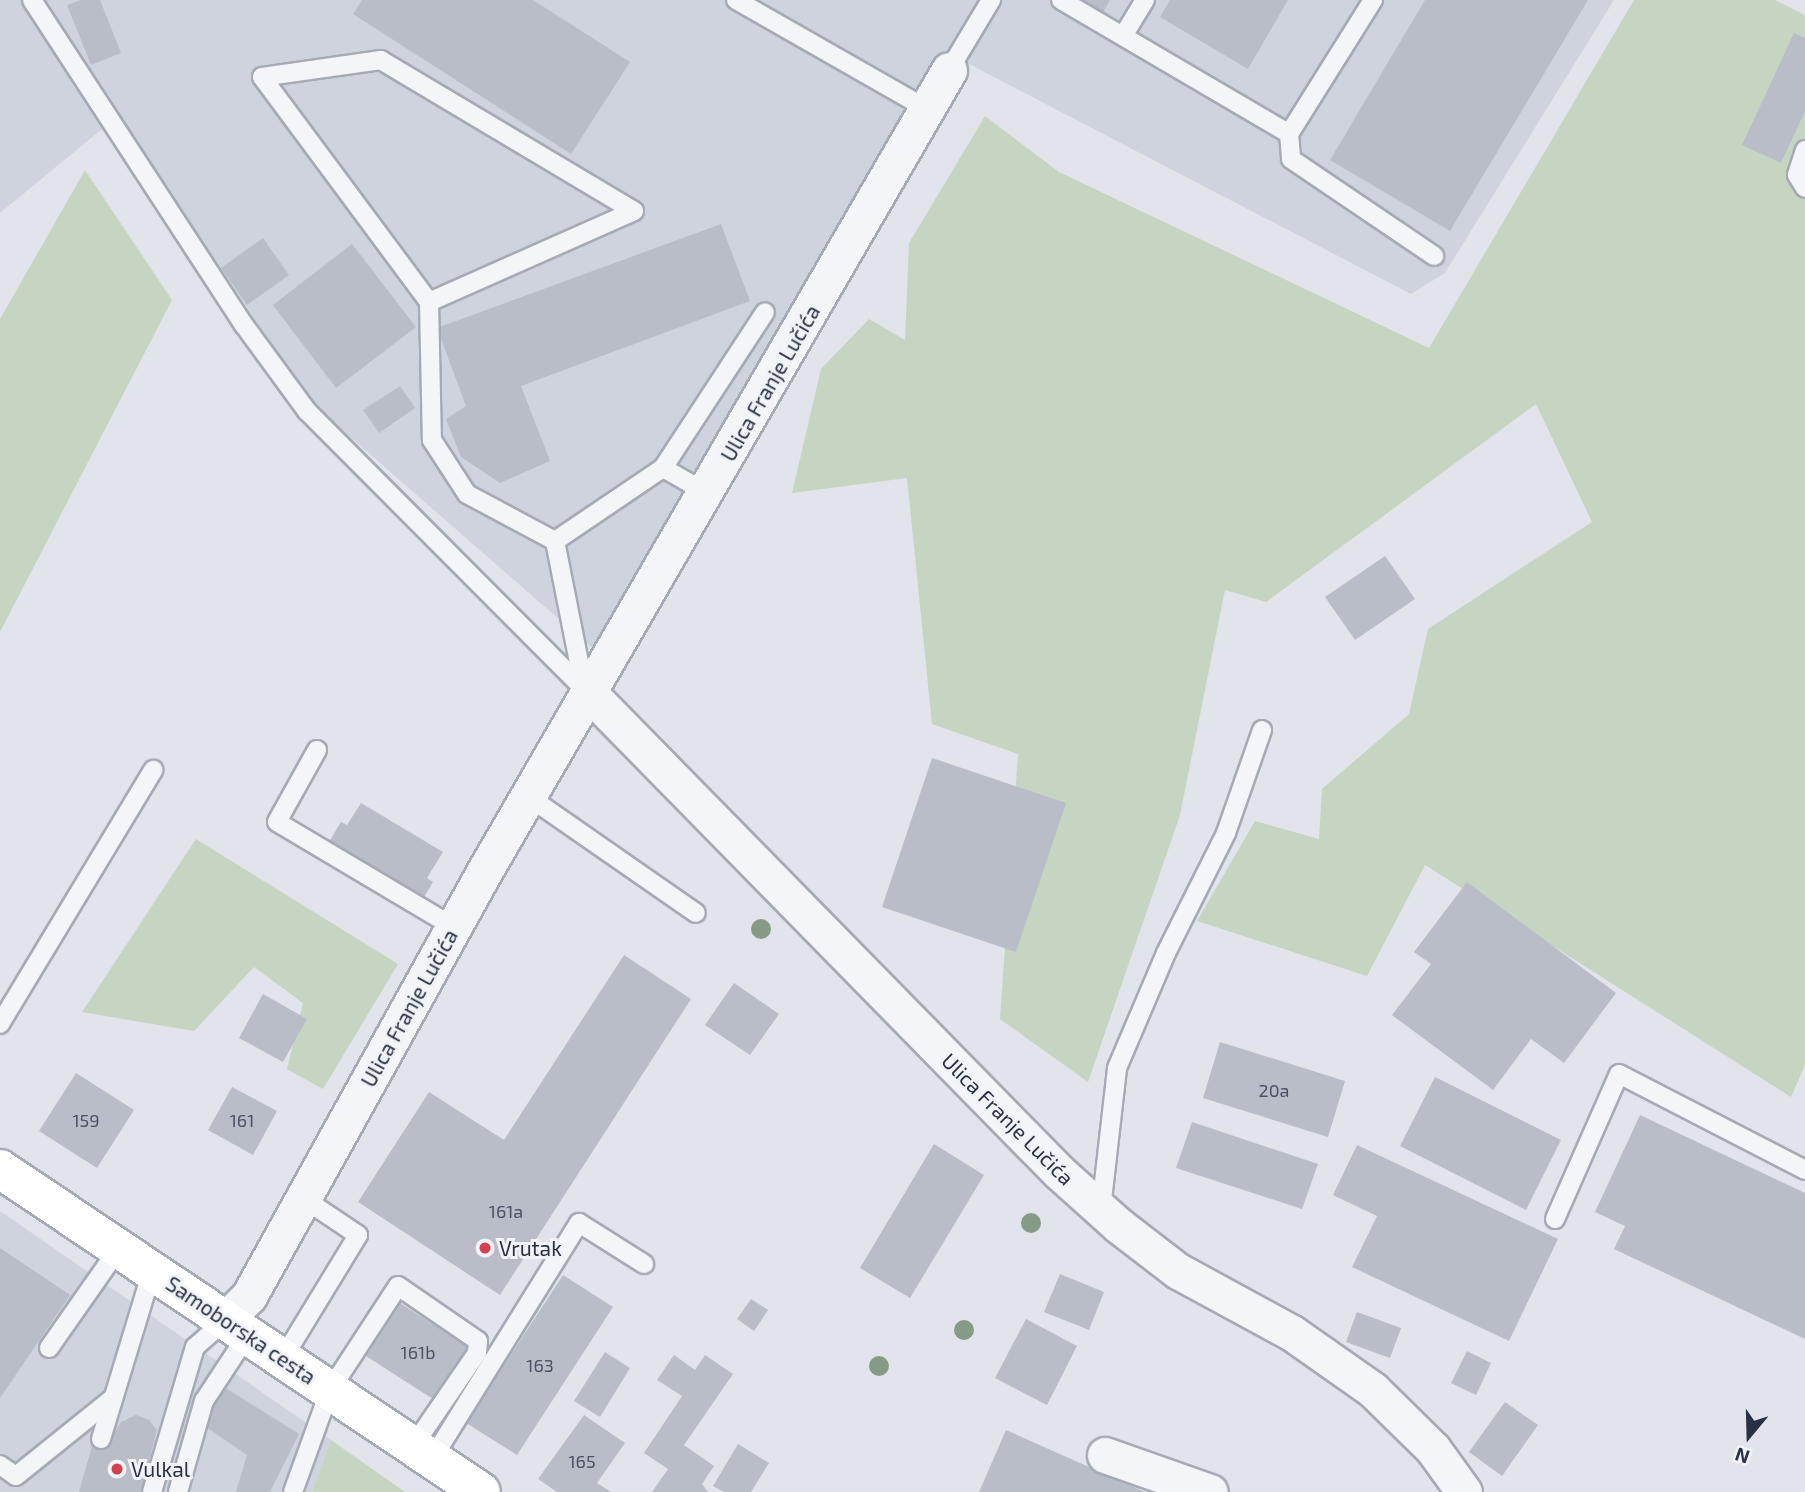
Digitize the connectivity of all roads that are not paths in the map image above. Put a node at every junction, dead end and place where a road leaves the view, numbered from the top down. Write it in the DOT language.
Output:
graph roads {
  1 [pos="32,0"];
  2 [pos="736,0"];
  3 [pos="991,0"];
  4 [pos="1061,0"];
  5 [pos="1145,0"];
  6 [pos="1373,0"];
  7 [pos="1123,36"];
  8 [pos="949,70"];
  9 [pos="927,109"];
  10 [pos="1289,134"];
  11 [pos="1805,150"];
  12 [pos="1805,188"];
  13 [pos="1434,256"];
  14 [pos="429,302"];
  15 [pos="765,312"];
  16 [pos="663,468"];
  17 [pos="707,492"];
  18 [pos="555,541"];
  19 [pos="587,692"];
  20 [pos="1262,730"];
  21 [pos="317,750"];
  22 [pos="153,770"];
  23 [pos="529,797"];
  24 [pos="696,913"];
  25 [pos="454,927"];
  26 [pos="0,1024"];
  27 [pos="0,1169"];
  28 [pos="1805,1170"];
  29 [pos="303,1198"];
  30 [pos="1101,1209"];
  31 [pos="1555,1219"];
  32 [pos="119,1248"];
  33 [pos="644,1264"];
  34 [pos="152,1271"];
  35 [pos="237,1327"];
  36 [pos="49,1348"];
  37 [pos="283,1358"];
  38 [pos="330,1390"];
  39 [pos="113,1398"];
  40 [pos="101,1439"];
  41 [pos="422,1452"];
  42 [pos="1105,1455"];
  43 [pos="0,1465"];
  44 [pos="14,1484"];
  45 [pos="152,1492"];
  46 [pos="178,1492"];
  47 [pos="293,1492"];
  48 [pos="481,1492"];
  49 [pos="1210,1492"];
  50 [pos="1464,1492"];
  1 -- 19 [label="lane"];
  2 -- 9 [label="lane"];
  3 -- 8 [label="lane"];
  4 -- 7 [label="lane"];
  5 -- 7 [label="lane"];
  6 -- 10 [label="lane"];
  7 -- 10 [label="lane"];
  8 -- 9 [label="street, Ulica Franje Lučića"];
  9 -- 17 [label="street, Ulica Franje Lučića"];
  10 -- 13 [label="lane"];
  11 -- 12 [label="lane"];
  14 -- 14 [label="lane"];
  14 -- 18 [label="lane"];
  15 -- 16 [label="lane"];
  16 -- 17 [label="lane"];
  16 -- 18 [label="lane"];
  17 -- 19 [label="street, Ulica Franje Lučića"];
  18 -- 19 [label="lane"];
  19 -- 23 [label="street, Ulica Franje Lučića"];
  19 -- 30 [label="street, Ulica Franje Lučića"];
  20 -- 30 [label="lane"];
  21 -- 25 [label="lane"];
  22 -- 26 [label="lane"];
  23 -- 24 [label="lane"];
  23 -- 25 [label="street, Ulica Franje Lučića"];
  25 -- 29 [label="street, Ulica Franje Lučića"];
  27 -- 32 [label="main road, Samoborska cesta"];
  28 -- 31 [label="lane"];
  29 -- 35 [label="street, Ulica Franje Lučića"];
  29 -- 37 [label="lane"];
  30 -- 50 [label="street, Ulica Franje Lučića"];
  32 -- 34 [label="main road, Samoborska cesta"];
  32 -- 36 [label="lane"];
  33 -- 41 [label="lane"];
  34 -- 35 [label="main road, Samoborska cesta"];
  34 -- 39 [label="lane"];
  35 -- 37 [label="main road, Samoborska cesta"];
  35 -- 45 [label="lane"];
  35 -- 46 [label="lane"];
  37 -- 38 [label="main road, Samoborska cesta"];
  38 -- 41 [label="main road, Samoborska cesta"];
  38 -- 41 [label="lane"];
  38 -- 47 [label="lane"];
  39 -- 40 [label="lane"];
  39 -- 44 [label="lane"];
  41 -- 48 [label="main road, Samoborska cesta"];
  42 -- 49 [label="street"];
  43 -- 44 [label="lane"];
}
